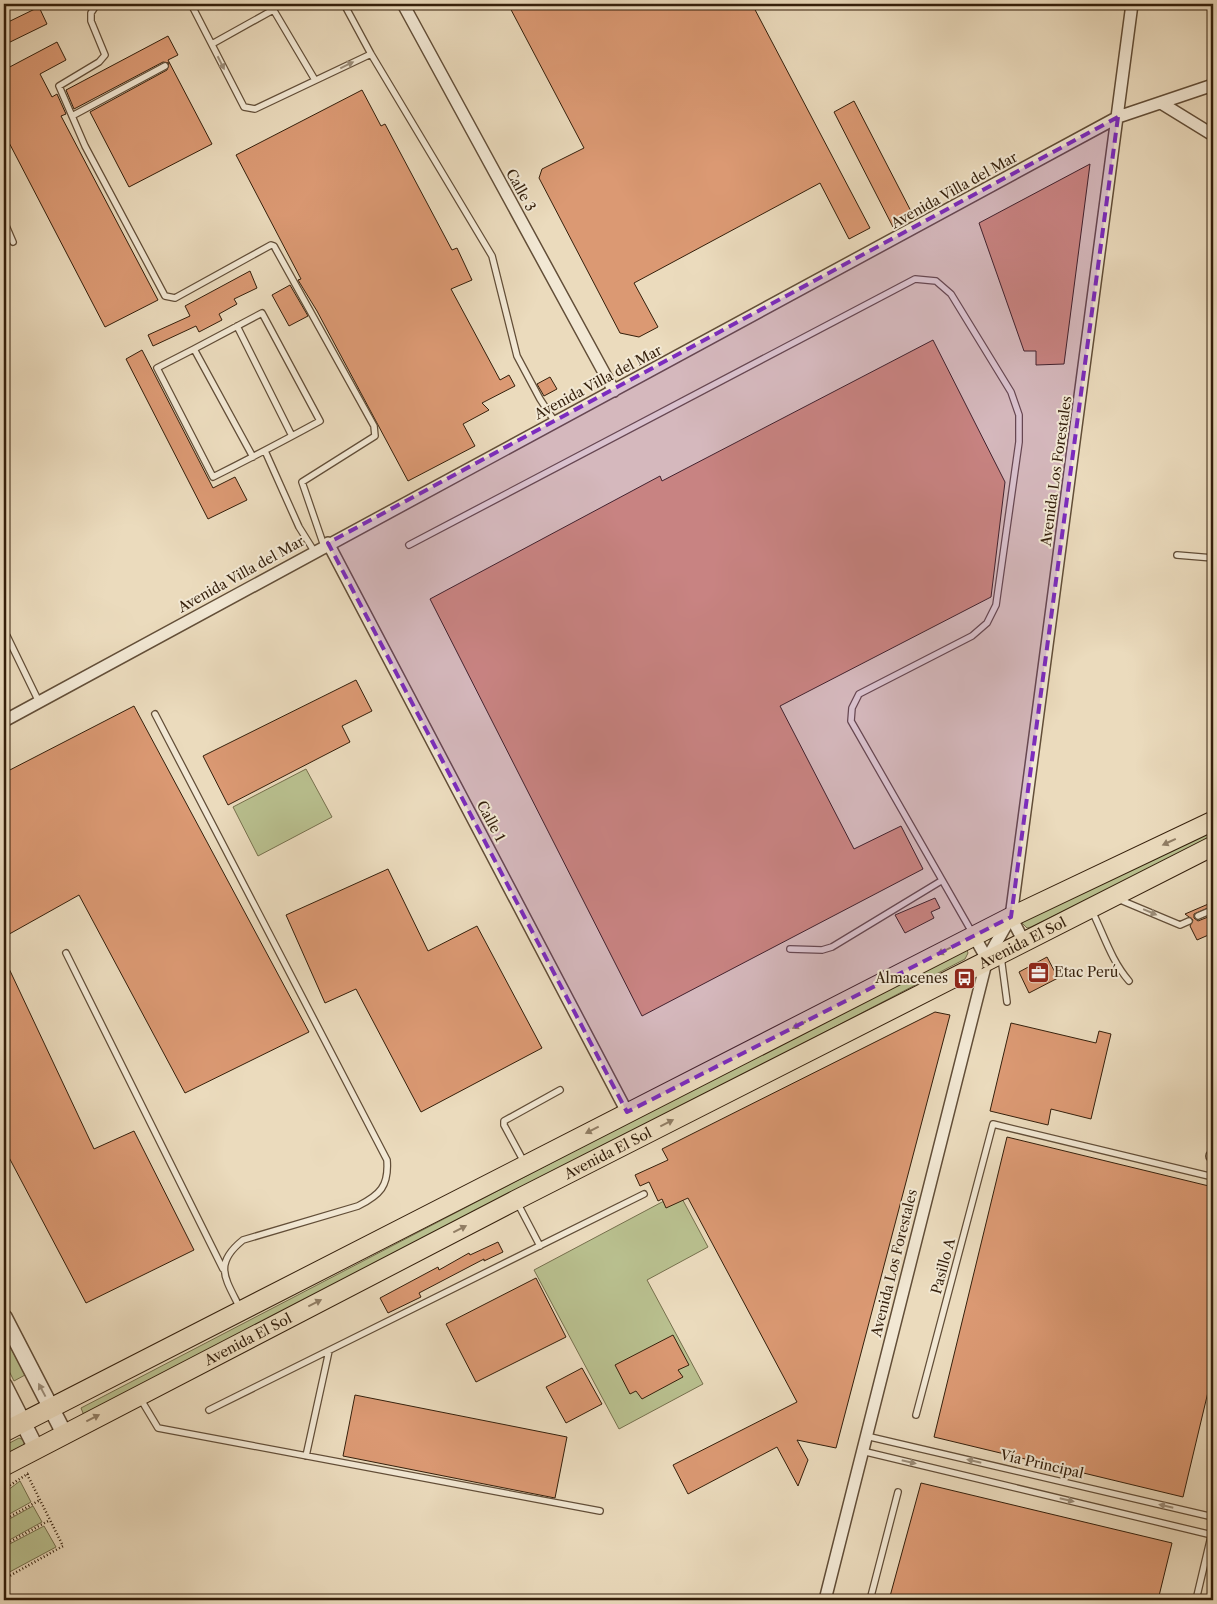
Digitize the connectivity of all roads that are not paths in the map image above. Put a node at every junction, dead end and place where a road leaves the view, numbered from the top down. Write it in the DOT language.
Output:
graph roads {
  1 [pos="97,4"];
  2 [pos="191,4"];
  3 [pos="270,4"];
  4 [pos="344,4"];
  5 [pos="403,4"];
  6 [pos="1132,4"];
  7 [pos="273,10"];
  8 [pos="212,44"];
  9 [pos="371,54"];
  10 [pos="165,66"];
  11 [pos="315,80"];
  12 [pos="1213,85"];
  13 [pos="1161,103"];
  14 [pos="72,116"];
  15 [pos="1118,117"];
  16 [pos="1213,135"];
  17 [pos="4,221"];
  18 [pos="13,242"];
  19 [pos="237,326"];
  20 [pos="194,349"];
  21 [pos="614,391"];
  22 [pos="555,422"];
  23 [pos="292,436"];
  24 [pos="265,451"];
  25 [pos="253,457"];
  26 [pos="409,545"];
  27 [pos="322,547"];
  28 [pos="1177,555"];
  29 [pos="1213,558"];
  30 [pos="7,636"];
  31 [pos="40,702"];
  32 [pos="155,714"];
  33 [pos="4,721"];
  34 [pos="1213,822"];
  35 [pos="1213,846"];
  36 [pos="941,882"];
  37 [pos="1112,896"];
  38 [pos="1090,907"];
  39 [pos="1212,910"];
  40 [pos="1011,916"];
  41 [pos="1198,916"];
  42 [pos="1188,921"];
  43 [pos="974,936"];
  44 [pos="1023,940"];
  45 [pos="790,949"];
  46 [pos="66,954"];
  47 [pos="994,956"];
  48 [pos="1128,981"];
  49 [pos="1007,1002"];
  50 [pos="560,1090"];
  51 [pos="627,1112"];
  52 [pos="524,1164"];
  53 [pos="1213,1177"];
  54 [pos="644,1194"];
  55 [pos="516,1200"];
  56 [pos="540,1246"];
  57 [pos="224,1271"];
  58 [pos="242,1312"];
  59 [pos="4,1317"];
  60 [pos="329,1350"];
  61 [pos="4,1385"];
  62 [pos="138,1395"];
  63 [pos="51,1408"];
  64 [pos="209,1410"];
  65 [pos="916,1415"];
  66 [pos="4,1418"];
  67 [pos="23,1422"];
  68 [pos="4,1432"];
  69 [pos="64,1433"];
  70 [pos="866,1436"];
  71 [pos="36,1448"];
  72 [pos="862,1451"];
  73 [pos="306,1456"];
  74 [pos="4,1466"];
  75 [pos="898,1492"];
  76 [pos="600,1511"];
  77 [pos="1213,1517"];
  78 [pos="1213,1528"];
  79 [pos="1212,1535"];
  80 [pos="825,1600"];
  81 [pos="870,1600"];
  82 [pos="1196,1600"];
  1 -- 14 [label="lane"];
  2 -- 8 [label="lane"];
  3 -- 7 [label="lane"];
  4 -- 9 [label="lane"];
  5 -- 21 [label="street, Calle 3"];
  6 -- 15 [label="street, Avenida Los Forestales"];
  7 -- 8 [label="lane"];
  7 -- 11 [label="lane"];
  8 -- 11 [label="lane, one-way"];
  11 -- 9 [label="lane, one-way"];
  9 -- 22 [label="lane"];
  10 -- 14 [label="lane"];
  12 -- 13 [label="street, Avenida Villa del Mar"];
  13 -- 15 [label="street, Avenida Villa del Mar"];
  13 -- 16 [label="street"];
  14 -- 27 [label="lane"];
  15 -- 21 [label="street, Avenida Villa del Mar"];
  15 -- 40 [label="street, Avenida Los Forestales"];
  17 -- 18 [label="lane"];
  19 -- 20 [label="lane"];
  19 -- 23 [label="lane"];
  19 -- 23 [label="lane"];
  20 -- 25 [label="lane"];
  20 -- 25 [label="lane"];
  21 -- 22 [label="street, Avenida Villa del Mar"];
  22 -- 27 [label="street, Avenida Villa del Mar"];
  23 -- 24 [label="lane"];
  24 -- 25 [label="lane"];
  24 -- 27 [label="lane"];
  26 -- 36 [label="lane"];
  27 -- 31 [label="street, Avenida Villa del Mar"];
  27 -- 51 [label="street, Calle 1"];
  28 -- 29 [label="lane"];
  30 -- 31 [label="lane"];
  31 -- 33 [label="street, Avenida Villa del Mar"];
  32 -- 57 [label="lane"];
  34 -- 40 [label="main road, Avenida El Sol, one-way"];
  35 -- 37 [label="main road, Avenida El Sol"];
  36 -- 43 [label="lane"];
  36 -- 45 [label="lane"];
  37 -- 38 [label="main road, Avenida El Sol"];
  37 -- 42 [label="lane, one-way"];
  38 -- 44 [label="main road, Avenida El Sol"];
  38 -- 48 [label="lane"];
  39 -- 41 [label="lane"];
  40 -- 43 [label="main road, Avenida El Sol"];
  40 -- 44 [label="street"];
  40 -- 47 [label="street, Avenida Los Forestales"];
  43 -- 47 [label="street"];
  43 -- 51 [label="main road, Avenida El Sol, one-way"];
  44 -- 47 [label="main road, Avenida El Sol"];
  46 -- 57 [label="lane"];
  47 -- 49 [label="lane"];
  55 -- 47 [label="main road, Avenida El Sol, one-way"];
  47 -- 70 [label="street, Avenida Los Forestales"];
  50 -- 52 [label="lane"];
  51 -- 52 [label="main road, Avenida El Sol, one-way"];
  52 -- 58 [label="main road, Avenida El Sol"];
  53 -- 65 [label="lane, Pasillo A"];
  54 -- 56 [label="lane"];
  55 -- 56 [label="lane"];
  62 -- 55 [label="main road, Avenida El Sol, one-way"];
  56 -- 60 [label="lane"];
  57 -- 58 [label="lane"];
  58 -- 63 [label="main road, Avenida El Sol"];
  63 -- 59 [label="street, one-way"];
  60 -- 64 [label="lane"];
  60 -- 73 [label="lane"];
  61 -- 67 [label="street"];
  69 -- 62 [label="main road, Avenida El Sol, one-way"];
  62 -- 73 [label="lane"];
  63 -- 67 [label="main road, Avenida El Sol"];
  63 -- 69 [label="street"];
  66 -- 67 [label="street"];
  67 -- 68 [label="main road, Avenida El Sol"];
  67 -- 71 [label="street"];
  69 -- 71 [label="main road, Avenida El Sol"];
  70 -- 72 [label="street, Avenida Los Forestales"];
  77 -- 70 [label="lane, Vía Principal, one-way"];
  71 -- 74 [label="main road, Avenida El Sol"];
  72 -- 79 [label="lane, one-way"];
  72 -- 80 [label="street, Avenida Los Forestales"];
  73 -- 76 [label="lane"];
  75 -- 81 [label="lane"];
  78 -- 79 [label="lane"];
  79 -- 82 [label="lane"];
}
